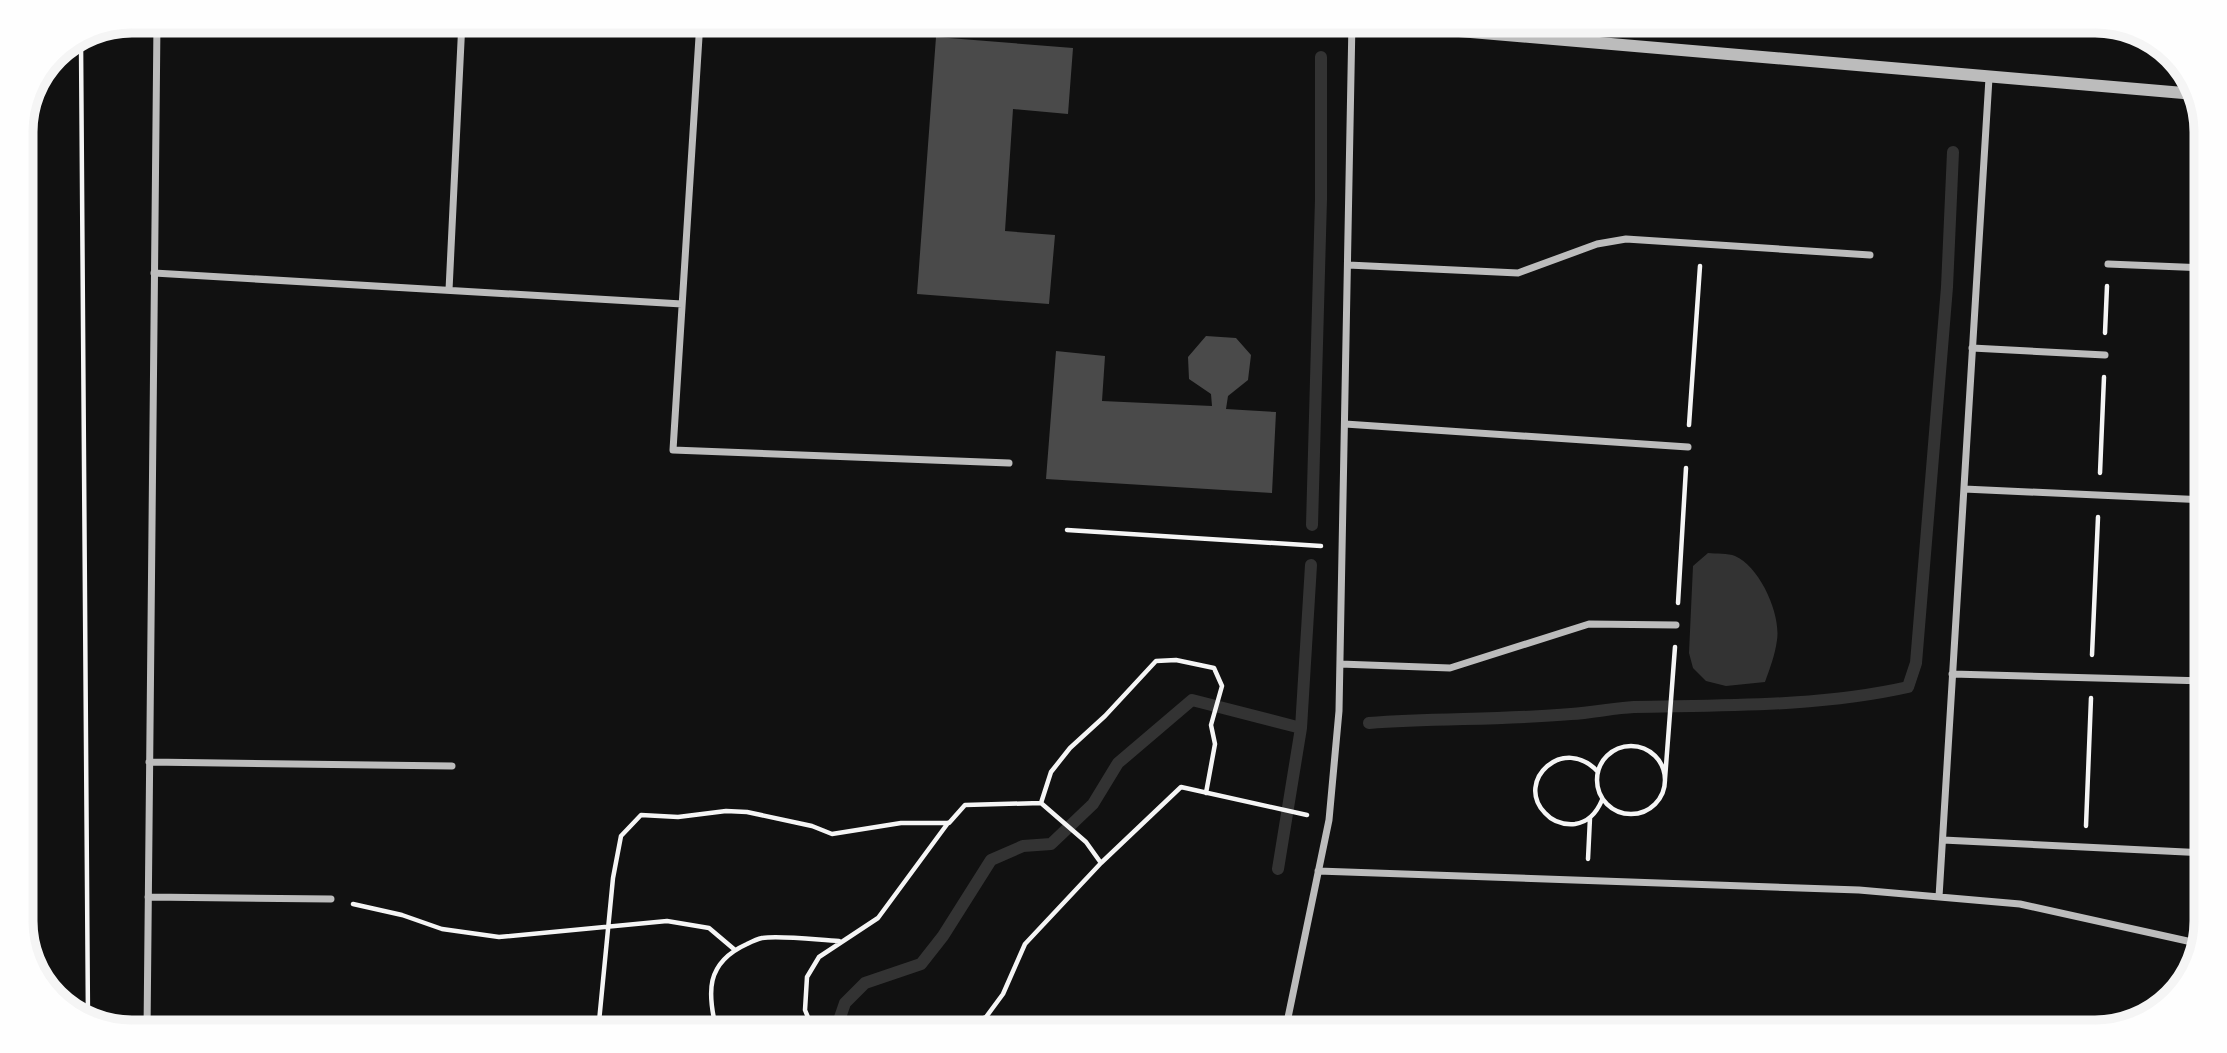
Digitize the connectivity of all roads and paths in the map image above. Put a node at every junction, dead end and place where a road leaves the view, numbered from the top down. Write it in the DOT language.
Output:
graph roads {
  1 [pos="157,33"];
  2 [pos="461,33"];
  3 [pos="699,33"];
  4 [pos="1352,33"];
  5 [pos="1486,33"];
  6 [pos="81,48"];
  7 [pos="1989,78"];
  8 [pos="2186,93"];
  9 [pos="1870,255"];
  10 [pos="2108,264"];
  11 [pos="1348,265"];
  12 [pos="2194,268"];
  13 [pos="154,273"];
  14 [pos="449,290"];
  15 [pos="682,304"];
  16 [pos="1972,348"];
  17 [pos="2105,355"];
  18 [pos="1345,424"];
  19 [pos="1688,447"];
  20 [pos="1009,463"];
  21 [pos="1964,489"];
  22 [pos="2099,495"];
  23 [pos="2194,499"];
  24 [pos="1067,530"];
  25 [pos="1342,547"];
  26 [pos="1676,625"];
  27 [pos="1340,664"];
  28 [pos="1952,674"];
  29 [pos="2091,678"];
  30 [pos="2194,681"];
  31 [pos="1672,692"];
  32 [pos="149,762"];
  33 [pos="452,766"];
  34 [pos="1598,772"];
  35 [pos="1665,779"];
  36 [pos="1206,793"];
  37 [pos="1602,799"];
  38 [pos="1041,803"];
  39 [pos="1303,814"];
  40 [pos="1591,818"];
  41 [pos="949,823"];
  42 [pos="1942,840"];
  43 [pos="2085,847"];
  44 [pos="2194,852"];
  45 [pos="1101,863"];
  46 [pos="1318,871"];
  47 [pos="1587,879"];
  48 [pos="148,897"];
  49 [pos="1939,897"];
  50 [pos="331,899"];
  51 [pos="608,928"];
  52 [pos="841,941"];
  53 [pos="2191,942"];
  54 [pos="735,950"];
  55 [pos="88,1009"];
  56 [pos="147,1020"];
  57 [pos="599,1020"];
  58 [pos="714,1020"];
  59 [pos="809,1020"];
  60 [pos="979,1020"];
  61 [pos="1287,1020"];
  1 -- 13 [label="street"];
  2 -- 14 [label="street"];
  3 -- 15 [label="street"];
  4 -- 11 [label="street"];
  5 -- 7 [label="street"];
  6 -- 55 [label="path"];
  7 -- 8 [label="street"];
  7 -- 16 [label="street"];
  9 -- 11 [label="street"];
  10 -- 12 [label="street"];
  10 -- 17 [label="path"];
  11 -- 18 [label="street"];
  13 -- 14 [label="street"];
  13 -- 32 [label="street"];
  14 -- 15 [label="street"];
  15 -- 20 [label="street"];
  16 -- 17 [label="street"];
  16 -- 21 [label="street"];
  17 -- 22 [label="path"];
  18 -- 19 [label="street"];
  18 -- 25 [label="street"];
  21 -- 22 [label="street"];
  21 -- 28 [label="street"];
  22 -- 23 [label="street"];
  22 -- 29 [label="path"];
  24 -- 25 [label="path"];
  25 -- 27 [label="street"];
  26 -- 27 [label="street"];
  27 -- 46 [label="street"];
  28 -- 29 [label="street"];
  28 -- 42 [label="street"];
  29 -- 30 [label="street"];
  29 -- 43 [label="path"];
  31 -- 35 [label="path"];
  32 -- 33 [label="street"];
  32 -- 48 [label="street"];
  34 -- 35 [label="path"];
  34 -- 37 [label="path"];
  34 -- 40 [label="path"];
  35 -- 37 [label="path"];
  36 -- 38 [label="path"];
  36 -- 39 [label="path"];
  36 -- 45 [label="path"];
  37 -- 40 [label="path"];
  38 -- 41 [label="path"];
  38 -- 45 [label="path"];
  40 -- 47 [label="path"];
  41 -- 51 [label="path"];
  41 -- 52 [label="path"];
  42 -- 43 [label="street"];
  42 -- 49 [label="street"];
  43 -- 44 [label="street"];
  45 -- 60 [label="path"];
  46 -- 47 [label="street"];
  46 -- 61 [label="street"];
  47 -- 49 [label="street"];
  48 -- 50 [label="street"];
  48 -- 56 [label="street"];
  49 -- 53 [label="street"];
  50 -- 51 [label="path"];
  51 -- 54 [label="path"];
  51 -- 57 [label="path"];
  52 -- 54 [label="path"];
  52 -- 59 [label="path"];
  54 -- 58 [label="path"];
}
